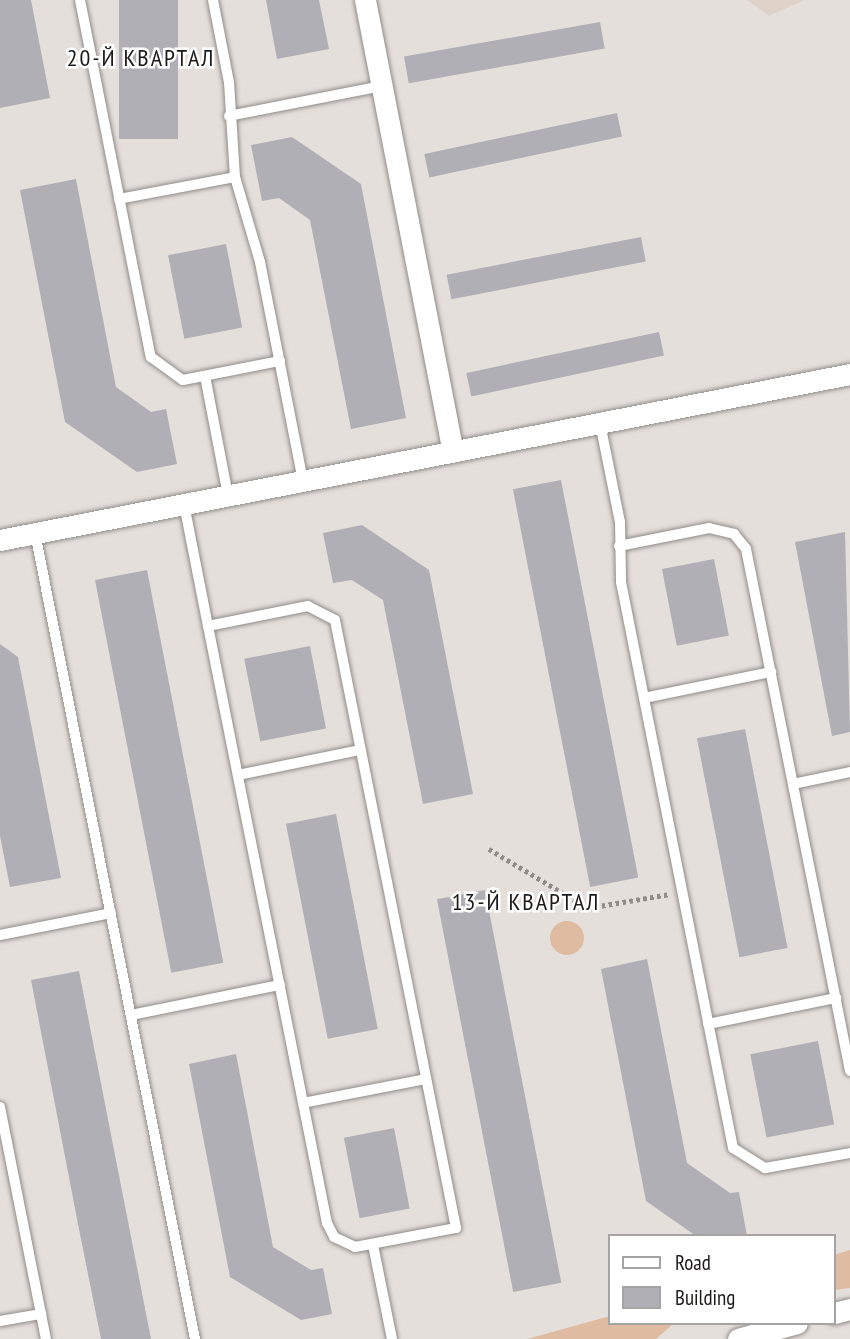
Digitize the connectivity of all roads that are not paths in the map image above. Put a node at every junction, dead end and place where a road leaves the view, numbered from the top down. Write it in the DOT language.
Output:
graph roads {
  1 [pos="80,0"];
  2 [pos="213,0"];
  3 [pos="365,0"];
  4 [pos="382,86"];
  5 [pos="229,116"];
  6 [pos="235,177"];
  7 [pos="119,199"];
  8 [pos="279,361"];
  9 [pos="850,374"];
  10 [pos="205,376"];
  11 [pos="600,423"];
  12 [pos="453,452"];
  13 [pos="303,481"];
  14 [pos="228,496"];
  15 [pos="184,504"];
  16 [pos="36,533"];
  17 [pos="0,540"];
  18 [pos="619,546"];
  19 [pos="208,626"];
  20 [pos="771,672"];
  21 [pos="644,698"];
  22 [pos="360,750"];
  23 [pos="850,772"];
  24 [pos="238,775"];
  25 [pos="793,784"];
  26 [pos="111,913"];
  27 [pos="0,935"];
  28 [pos="280,985"];
  29 [pos="836,998"];
  30 [pos="131,1015"];
  31 [pos="708,1024"];
  32 [pos="850,1071"];
  33 [pos="426,1079"];
  34 [pos="303,1103"];
  35 [pos="0,1107"];
  36 [pos="850,1153"];
  37 [pos="5,1163"];
  38 [pos="373,1245"];
  39 [pos="41,1314"];
  40 [pos="0,1321"];
  41 [pos="790,1325"];
  42 [pos="46,1339"];
  43 [pos="195,1339"];
  44 [pos="392,1339"];
  45 [pos="738,1339"];
  1 -- 7 [label="lane"];
  2 -- 5 [label="lane"];
  3 -- 4 [label="street"];
  4 -- 5 [label="lane"];
  4 -- 12 [label="street"];
  5 -- 6 [label="lane"];
  6 -- 7 [label="lane"];
  6 -- 8 [label="lane"];
  7 -- 10 [label="lane"];
  8 -- 10 [label="lane"];
  8 -- 13 [label="lane"];
  9 -- 11 [label="street"];
  10 -- 14 [label="lane"];
  11 -- 12 [label="street"];
  11 -- 18 [label="lane"];
  12 -- 13 [label="street"];
  13 -- 14 [label="street"];
  14 -- 15 [label="street"];
  15 -- 16 [label="street"];
  15 -- 19 [label="lane"];
  16 -- 17 [label="street"];
  16 -- 26 [label="lane"];
  18 -- 20 [label="lane"];
  18 -- 21 [label="lane"];
  19 -- 22 [label="lane"];
  19 -- 24 [label="lane"];
  20 -- 21 [label="lane"];
  20 -- 25 [label="lane"];
  21 -- 31 [label="lane"];
  22 -- 24 [label="lane"];
  22 -- 33 [label="lane"];
  23 -- 25 [label="lane"];
  24 -- 28 [label="lane"];
  25 -- 29 [label="lane"];
  26 -- 27 [label="lane"];
  26 -- 30 [label="lane"];
  28 -- 30 [label="lane"];
  28 -- 34 [label="lane"];
  29 -- 31 [label="lane"];
  29 -- 32 [label="lane"];
  30 -- 43 [label="lane"];
  31 -- 36 [label="lane"];
  33 -- 34 [label="lane"];
  33 -- 38 [label="lane"];
  34 -- 38 [label="lane"];
  35 -- 37 [label="lane"];
  37 -- 39 [label="lane"];
  38 -- 44 [label="lane"];
  39 -- 40 [label="lane"];
  39 -- 42 [label="lane"];
  41 -- 45 [label="street"];
}
